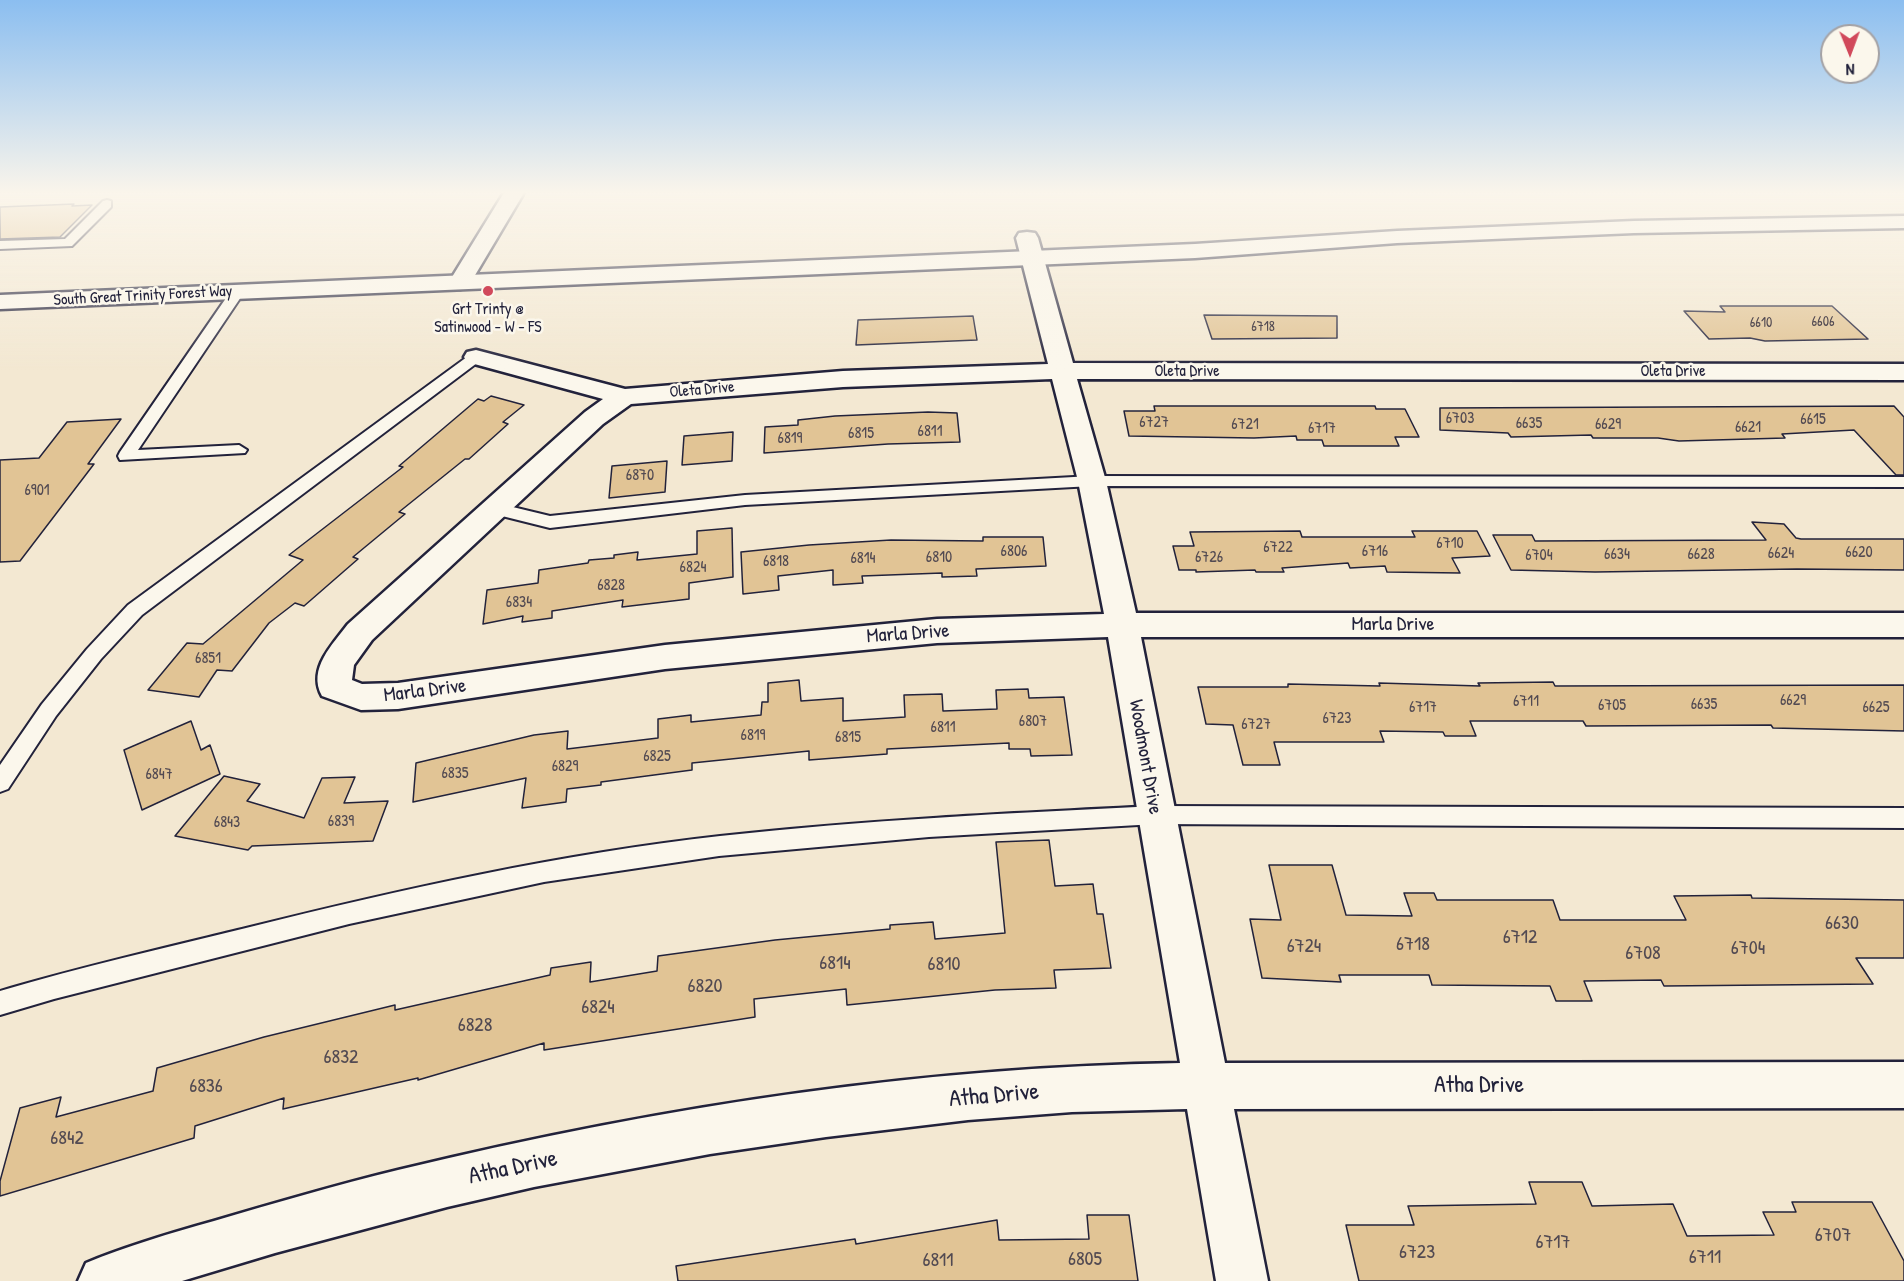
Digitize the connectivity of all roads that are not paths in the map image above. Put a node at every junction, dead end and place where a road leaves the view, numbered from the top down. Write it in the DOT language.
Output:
graph roads {
  1 [pos="480,251"];
  2 [pos="793,251"];
  3 [pos="915,251"];
  4 [pos="1044,251"];
  5 [pos="473,262"];
  6 [pos="0,282"];
  7 [pos="460,282"];
  8 [pos="238,291"];
  9 [pos="0,302"];
  10 [pos="476,357"];
  11 [pos="1064,371"];
  12 [pos="1904,372"];
  13 [pos="624,397"];
  14 [pos="239,450"];
  15 [pos="1092,482"];
  16 [pos="1904,482"];
  17 [pos="492,508"];
  18 [pos="1122,625"];
  19 [pos="1904,625"];
  20 [pos="0,783"];
  21 [pos="1156,815"];
  22 [pos="1904,818"];
  23 [pos="0,1003"];
  24 [pos="1207,1086"];
  25 [pos="1903,1087"];
  26 [pos="104,1281"];
  27 [pos="1242,1281"];
  1 -- 5 [label="street"];
  2 -- 5 [label="street, South Great Trinity Forest Way"];
  3 -- 7 [label="street, South Great Trinity Forest Way"];
  4 -- 11 [label="street, Woodmont Drive"];
  5 -- 6 [label="street, South Great Trinity Forest Way"];
  5 -- 7 [label="street"];
  7 -- 8 [label="street, South Great Trinity Forest Way"];
  8 -- 9 [label="street, South Great Trinity Forest Way"];
  8 -- 14 [label="lane"];
  10 -- 13 [label="street, Oleta Drive"];
  10 -- 20 [label="lane"];
  11 -- 12 [label="street, Oleta Drive"];
  11 -- 13 [label="street, Oleta Drive"];
  11 -- 15 [label="street, Woodmont Drive"];
  13 -- 17 [label="street, Marla Drive"];
  15 -- 16 [label="lane"];
  15 -- 17 [label="lane"];
  15 -- 18 [label="street, Woodmont Drive"];
  17 -- 18 [label="street, Marla Drive"];
  18 -- 19 [label="street, Marla Drive"];
  18 -- 21 [label="street, Woodmont Drive"];
  21 -- 22 [label="lane"];
  21 -- 23 [label="lane"];
  21 -- 24 [label="street, Woodmont Drive"];
  24 -- 25 [label="street, Atha Drive"];
  24 -- 26 [label="street, Atha Drive"];
  24 -- 27 [label="street, Woodmont Drive"];
}
